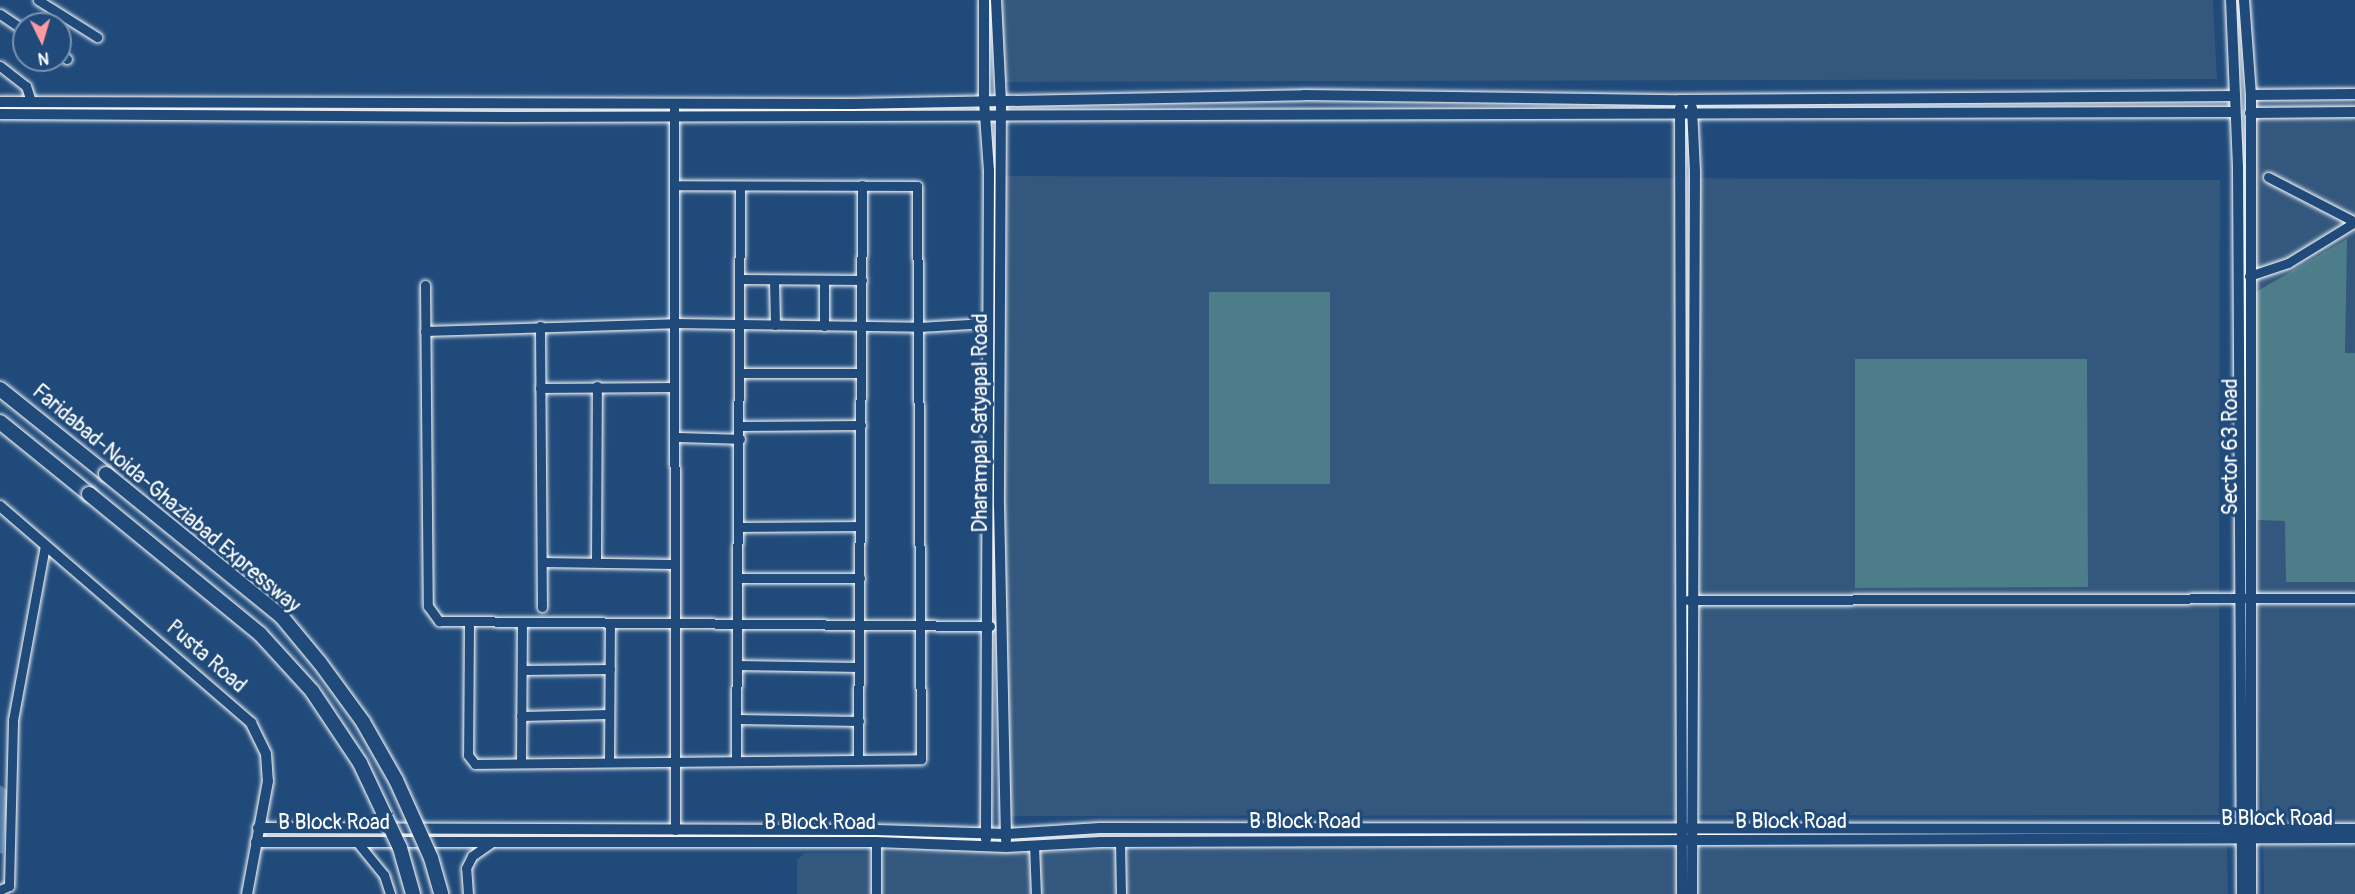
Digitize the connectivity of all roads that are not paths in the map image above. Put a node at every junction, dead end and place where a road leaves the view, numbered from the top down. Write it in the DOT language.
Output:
graph roads {
  1 [pos="38,0"];
  2 [pos="984,0"];
  3 [pos="996,0"];
  4 [pos="2231,0"];
  5 [pos="2244,0"];
  6 [pos="97,37"];
  7 [pos="0,66"];
  8 [pos="2355,94"];
  9 [pos="2251,95"];
  10 [pos="2235,96"];
  11 [pos="1691,99"];
  12 [pos="1679,100"];
  13 [pos="30,101"];
  14 [pos="984,101"];
  15 [pos="1001,101"];
  16 [pos="0,102"];
  17 [pos="674,103"];
  18 [pos="2355,111"];
  19 [pos="2235,112"];
  20 [pos="1686,113"];
  21 [pos="2250,113"];
  22 [pos="0,114"];
  23 [pos="1001,114"];
  24 [pos="985,115"];
  25 [pos="674,116"];
  26 [pos="2268,177"];
  27 [pos="676,185"];
  28 [pos="862,185"];
  29 [pos="740,186"];
  30 [pos="2355,222"];
  31 [pos="2249,276"];
  32 [pos="741,279"];
  33 [pos="774,280"];
  34 [pos="824,280"];
  35 [pos="862,280"];
  36 [pos="425,285"];
  37 [pos="674,323"];
  38 [pos="986,323"];
  39 [pos="540,326"];
  40 [pos="741,326"];
  41 [pos="775,326"];
  42 [pos="824,326"];
  43 [pos="861,326"];
  44 [pos="919,327"];
  45 [pos="425,331"];
  46 [pos="741,373"];
  47 [pos="861,373"];
  48 [pos="597,386"];
  49 [pos="674,387"];
  50 [pos="540,388"];
  51 [pos="0,389"];
  52 [pos="0,422"];
  53 [pos="861,425"];
  54 [pos="740,426"];
  55 [pos="674,437"];
  56 [pos="740,439"];
  57 [pos="0,506"];
  58 [pos="860,526"];
  59 [pos="739,527"];
  60 [pos="45,545"];
  61 [pos="542,562"];
  62 [pos="596,562"];
  63 [pos="673,564"];
  64 [pos="738,578"];
  65 [pos="860,578"];
  66 [pos="2245,597"];
  67 [pos="2355,598"];
  68 [pos="1686,600"];
  69 [pos="543,607"];
  70 [pos="470,623"];
  71 [pos="522,623"];
  72 [pos="610,623"];
  73 [pos="737,623"];
  74 [pos="672,624"];
  75 [pos="859,624"];
  76 [pos="921,624"];
  77 [pos="990,626"];
  78 [pos="737,665"];
  79 [pos="859,667"];
  80 [pos="610,669"];
  81 [pos="523,670"];
  82 [pos="609,714"];
  83 [pos="521,716"];
  84 [pos="737,719"];
  85 [pos="859,721"];
  86 [pos="858,760"];
  87 [pos="675,761"];
  88 [pos="736,761"];
  89 [pos="609,762"];
  90 [pos="521,763"];
  91 [pos="258,828"];
  92 [pos="2355,829"];
  93 [pos="675,830"];
  94 [pos="986,833"];
  95 [pos="1006,834"];
  96 [pos="2246,834"];
  97 [pos="1687,836"];
  98 [pos="2355,838"];
  99 [pos="256,842"];
  100 [pos="357,842"];
  101 [pos="492,842"];
  102 [pos="876,842"];
  103 [pos="1120,842"];
  104 [pos="986,845"];
  105 [pos="1034,845"];
  106 [pos="1006,846"];
  107 [pos="5,891"];
  108 [pos="247,894"];
  109 [pos="390,894"];
  110 [pos="413,894"];
  111 [pos="441,894"];
  112 [pos="468,894"];
  113 [pos="876,894"];
  114 [pos="1036,894"];
  115 [pos="1121,894"];
  116 [pos="1682,894"];
  117 [pos="1692,894"];
  118 [pos="2242,894"];
  119 [pos="2251,894"];
  1 -- 6 [label="street"];
  2 -- 14 [label="street, Dharampal Satyapal Road"];
  3 -- 15 [label="street, Dharampal Satyapal Road"];
  4 -- 10 [label="street, Sector 63 Road"];
  5 -- 9 [label="street, Sector 63 Road"];
  7 -- 13 [label="street"];
  8 -- 9 [label="street"];
  9 -- 21 [label="street, Sector 63 Road"];
  10 -- 11 [label="street"];
  10 -- 19 [label="street, Sector 63 Road"];
  11 -- 12 [label="street"];
  11 -- 20 [label="street"];
  12 -- 15 [label="street"];
  12 -- 20 [label="street"];
  13 -- 16 [label="street"];
  13 -- 17 [label="street"];
  14 -- 15 [label="street"];
  14 -- 17 [label="street"];
  14 -- 24 [label="street, Dharampal Satyapal Road"];
  15 -- 23 [label="street, Dharampal Satyapal Road"];
  17 -- 25 [label="street"];
  18 -- 21 [label="street"];
  19 -- 20 [label="street"];
  19 -- 66 [label="street, Sector 63 Road"];
  20 -- 23 [label="street"];
  20 -- 68 [label="street"];
  21 -- 31 [label="street, Sector 63 Road"];
  22 -- 25 [label="street"];
  23 -- 24 [label="street"];
  23 -- 95 [label="street, Dharampal Satyapal Road"];
  24 -- 25 [label="street"];
  24 -- 38 [label="street, Dharampal Satyapal Road"];
  25 -- 27 [label="street"];
  26 -- 30 [label="street"];
  27 -- 29 [label="street"];
  27 -- 37 [label="street"];
  28 -- 29 [label="street"];
  28 -- 35 [label="street"];
  28 -- 44 [label="street"];
  29 -- 32 [label="street"];
  30 -- 31 [label="street"];
  31 -- 66 [label="street, Sector 63 Road"];
  32 -- 33 [label="street"];
  32 -- 40 [label="street"];
  33 -- 34 [label="street"];
  33 -- 41 [label="street"];
  34 -- 35 [label="street"];
  34 -- 42 [label="street"];
  35 -- 43 [label="street"];
  36 -- 45 [label="street"];
  37 -- 39 [label="street"];
  37 -- 40 [label="street"];
  37 -- 49 [label="street"];
  38 -- 44 [label="street"];
  38 -- 77 [label="street, Dharampal Satyapal Road"];
  39 -- 45 [label="street"];
  39 -- 50 [label="street"];
  40 -- 41 [label="street"];
  40 -- 46 [label="street"];
  41 -- 42 [label="street"];
  42 -- 43 [label="street"];
  43 -- 44 [label="street"];
  43 -- 47 [label="street"];
  44 -- 76 [label="street"];
  45 -- 70 [label="street"];
  46 -- 47 [label="street"];
  46 -- 54 [label="street"];
  47 -- 53 [label="street"];
  48 -- 49 [label="street"];
  48 -- 50 [label="street"];
  48 -- 62 [label="street"];
  49 -- 55 [label="street"];
  50 -- 61 [label="street"];
  51 -- 111 [label="main road, Faridabad-Noida-Ghaziabad Expressway, bridge"];
  52 -- 110 [label="main road, Faridabad-Noida-Ghaziabad Expressway, bridge"];
  53 -- 54 [label="street"];
  53 -- 58 [label="street"];
  54 -- 56 [label="street"];
  55 -- 56 [label="street"];
  55 -- 63 [label="street"];
  56 -- 59 [label="street"];
  57 -- 60 [label="street, Pusta Road"];
  58 -- 59 [label="street"];
  58 -- 65 [label="street"];
  59 -- 64 [label="street"];
  60 -- 91 [label="street, Pusta Road"];
  60 -- 107 [label="street"];
  61 -- 62 [label="street"];
  61 -- 69 [label="street"];
  62 -- 63 [label="street"];
  63 -- 74 [label="street"];
  64 -- 65 [label="street"];
  64 -- 73 [label="street"];
  65 -- 75 [label="street"];
  66 -- 67 [label="street"];
  66 -- 68 [label="street"];
  66 -- 96 [label="street, Sector 63 Road"];
  68 -- 97 [label="street"];
  70 -- 71 [label="street"];
  70 -- 90 [label="street"];
  71 -- 72 [label="street"];
  71 -- 81 [label="street"];
  72 -- 74 [label="street"];
  72 -- 80 [label="street"];
  73 -- 74 [label="street"];
  73 -- 75 [label="street"];
  73 -- 78 [label="street"];
  74 -- 87 [label="street"];
  75 -- 76 [label="street"];
  75 -- 79 [label="street"];
  76 -- 77 [label="street"];
  76 -- 86 [label="street"];
  77 -- 94 [label="street, Dharampal Satyapal Road"];
  78 -- 79 [label="street"];
  78 -- 84 [label="street"];
  79 -- 85 [label="street"];
  80 -- 81 [label="street"];
  80 -- 82 [label="street"];
  81 -- 83 [label="street"];
  82 -- 83 [label="street"];
  82 -- 89 [label="street"];
  83 -- 90 [label="street"];
  84 -- 85 [label="street"];
  84 -- 88 [label="street"];
  85 -- 86 [label="street"];
  86 -- 88 [label="street"];
  87 -- 88 [label="street"];
  87 -- 89 [label="street"];
  87 -- 93 [label="street"];
  89 -- 90 [label="street"];
  91 -- 93 [label="street, B Block Road"];
  91 -- 99 [label="street, Pusta Road"];
  92 -- 96 [label="street, B Block Road"];
  93 -- 94 [label="street, B Block Road"];
  94 -- 95 [label="street, B Block Road"];
  94 -- 104 [label="street, Dharampal Satyapal Road"];
  95 -- 97 [label="street, B Block Road"];
  95 -- 106 [label="street, Dharampal Satyapal Road"];
  96 -- 97 [label="street, B Block Road"];
  96 -- 98 [label="street, B Block Road"];
  96 -- 118 [label="street, Sector 63 Road"];
  96 -- 119 [label="street, Sector 63 Road"];
  97 -- 103 [label="street, B Block Road"];
  97 -- 116 [label="street"];
  97 -- 117 [label="street"];
  99 -- 100 [label="street, B Block Road"];
  99 -- 108 [label="street, Pusta Road"];
  100 -- 101 [label="street, B Block Road"];
  100 -- 109 [label="street"];
  101 -- 102 [label="street, B Block Road"];
  101 -- 112 [label="street"];
  102 -- 104 [label="street, B Block Road"];
  102 -- 113 [label="street"];
  103 -- 105 [label="street, B Block Road"];
  103 -- 115 [label="street"];
  104 -- 106 [label="street, B Block Road"];
  105 -- 106 [label="street, B Block Road"];
  105 -- 114 [label="street"];
}
